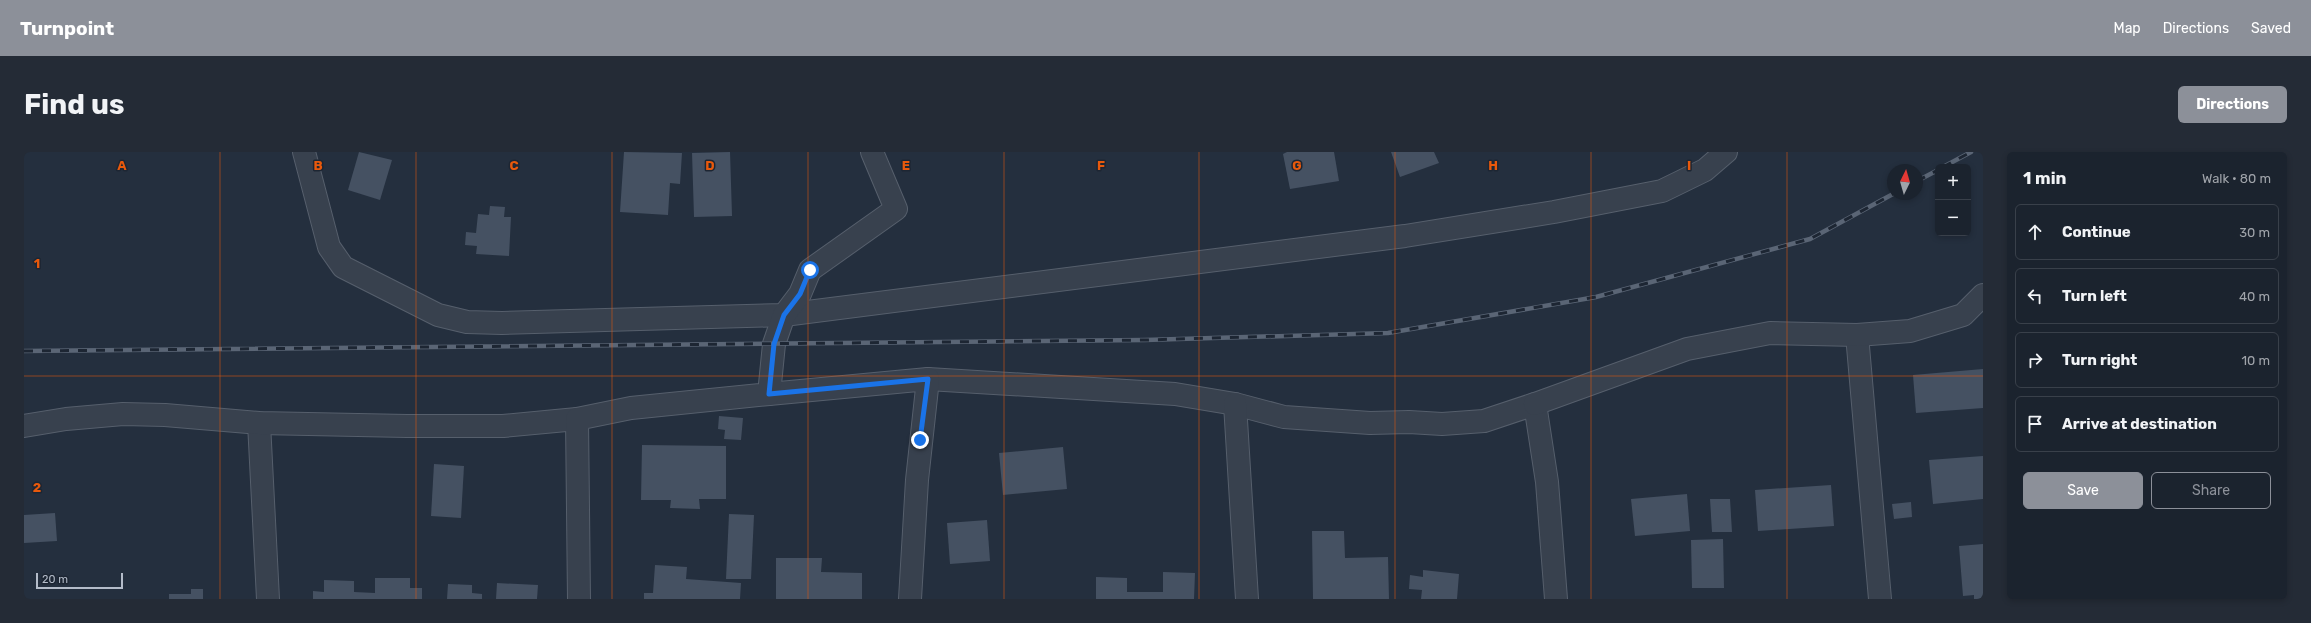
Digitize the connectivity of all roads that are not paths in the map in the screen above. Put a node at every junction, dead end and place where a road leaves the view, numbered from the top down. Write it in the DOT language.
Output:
graph roads {
  1 [pos="304,152"];
  2 [pos="872,152"];
  3 [pos="1726,152"];
  4 [pos="1983,295"];
  5 [pos="784,315"];
  6 [pos="1857,335"];
  7 [pos="928,379"];
  8 [pos="769,394"];
  9 [pos="1235,404"];
  10 [pos="1535,404"];
  11 [pos="577,419"];
  12 [pos="259,423"];
  13 [pos="24,426"];
  14 [pos="268,599"];
  15 [pos="579,599"];
  16 [pos="910,599"];
  17 [pos="1247,599"];
  18 [pos="1556,599"];
  19 [pos="1880,599"];
  1 -- 5 [label="street"];
  2 -- 5 [label="street"];
  3 -- 5 [label="street"];
  4 -- 6 [label="street"];
  5 -- 8 [label="street"];
  6 -- 10 [label="street"];
  6 -- 19 [label="street"];
  7 -- 8 [label="street"];
  7 -- 9 [label="street"];
  7 -- 16 [label="street"];
  8 -- 11 [label="street"];
  9 -- 10 [label="street"];
  9 -- 17 [label="street"];
  10 -- 18 [label="street"];
  11 -- 12 [label="street"];
  11 -- 15 [label="street"];
  12 -- 13 [label="street"];
  12 -- 14 [label="street"];
}
